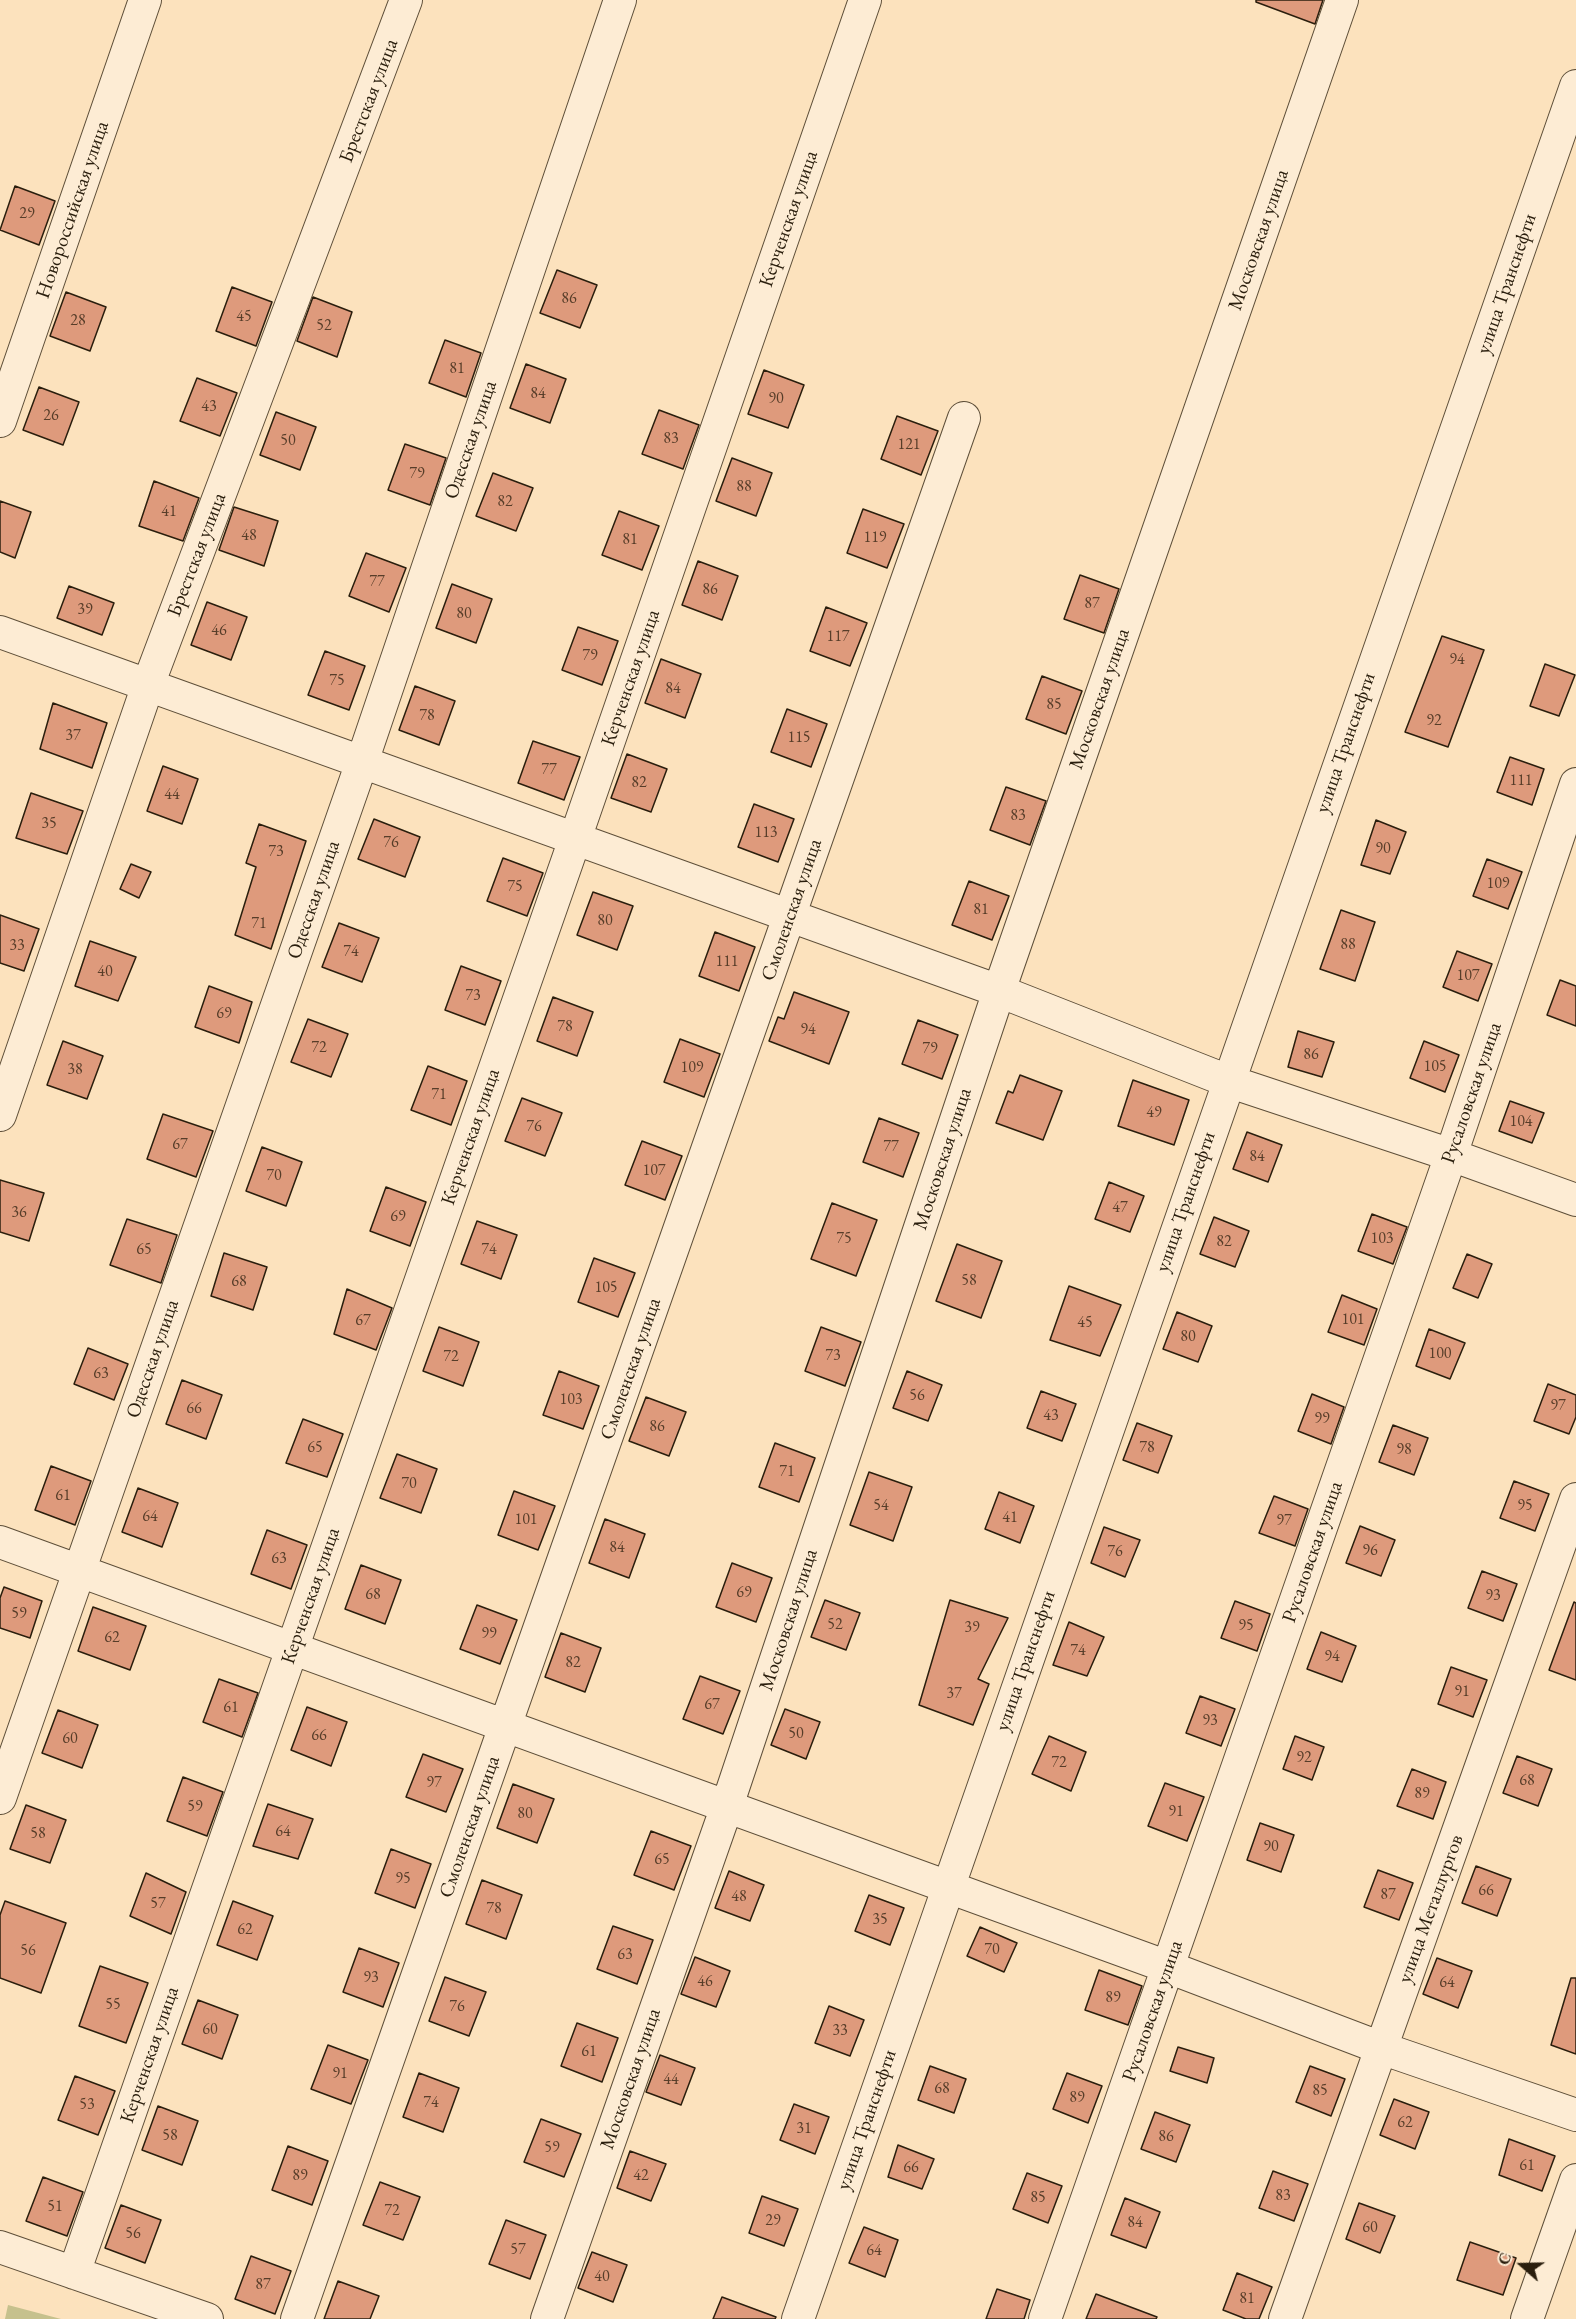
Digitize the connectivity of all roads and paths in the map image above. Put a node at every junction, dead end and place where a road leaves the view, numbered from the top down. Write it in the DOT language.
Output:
graph roads {
  1 [pos="145,0"];
  2 [pos="406,0"];
  3 [pos="620,0"];
  4 [pos="865,0"];
  5 [pos="1342,0"];
  6 [pos="1576,86"];
  7 [pos="964,418"];
  8 [pos="0,420"];
  9 [pos="0,632"];
  10 [pos="148,685"];
  11 [pos="362,762"];
  12 [pos="1576,784"];
  13 [pos="575,839"];
  14 [pos="790,916"];
  15 [pos="999,991"];
  16 [pos="1228,1081"];
  17 [pos="0,1115"];
  18 [pos="1451,1155"];
  19 [pos="1576,1200"];
  20 [pos="1576,1499"];
  21 [pos="0,1542"];
  22 [pos="79,1571"];
  23 [pos="292,1648"];
  24 [pos="506,1726"];
  25 [pos="0,1798"];
  26 [pos="726,1806"];
  27 [pos="948,1887"];
  28 [pos="1168,1966"];
  29 [pos="1381,2048"];
  30 [pos="1576,2115"];
  31 [pos="1576,2180"];
  32 [pos="0,2247"];
  33 [pos="74,2273"];
  34 [pos="207,2319"];
  35 [pos="297,2319"];
  36 [pos="547,2319"];
  37 [pos="798,2319"];
  38 [pos="1045,2319"];
  39 [pos="1285,2319"];
  40 [pos="1527,2319"];
  1 -- 8 [label="street, Новороссийская улица"];
  2 -- 10 [label="street, Брестская улица"];
  3 -- 11 [label="street, Одесская улица"];
  4 -- 13 [label="street, Керченская улица"];
  5 -- 15 [label="street, Московская улица"];
  6 -- 16 [label="street, улица Транснефти"];
  7 -- 14 [label="street, Смоленская улица"];
  9 -- 10 [label="street"];
  10 -- 11 [label="street"];
  10 -- 17 [label="street, Брестская улица"];
  11 -- 13 [label="street"];
  11 -- 22 [label="street, Одесская улица"];
  12 -- 18 [label="street, Русаловская улица"];
  13 -- 14 [label="street"];
  13 -- 23 [label="street, Керченская улица"];
  14 -- 15 [label="street"];
  14 -- 24 [label="street, Смоленская улица"];
  15 -- 16 [label="street"];
  15 -- 26 [label="street, Московская улица"];
  16 -- 18 [label="street"];
  16 -- 27 [label="street, улица Транснефти"];
  18 -- 19 [label="street"];
  18 -- 28 [label="street, Русаловская улица"];
  20 -- 29 [label="street, улица Металлургов"];
  21 -- 22 [label="street"];
  22 -- 23 [label="street"];
  22 -- 25 [label="street, Одесская улица"];
  23 -- 24 [label="street"];
  23 -- 33 [label="street, Керченская улица"];
  24 -- 26 [label="street"];
  24 -- 35 [label="street, Смоленская улица"];
  26 -- 27 [label="street"];
  26 -- 36 [label="street, Московская улица"];
  27 -- 28 [label="street"];
  27 -- 37 [label="street, улица Транснефти"];
  28 -- 29 [label="street"];
  28 -- 38 [label="street, Русаловская улица"];
  29 -- 30 [label="street"];
  29 -- 39 [label="street, улица Металлургов"];
  31 -- 40 [label="street"];
  32 -- 33 [label="street"];
  33 -- 34 [label="street"];
}
